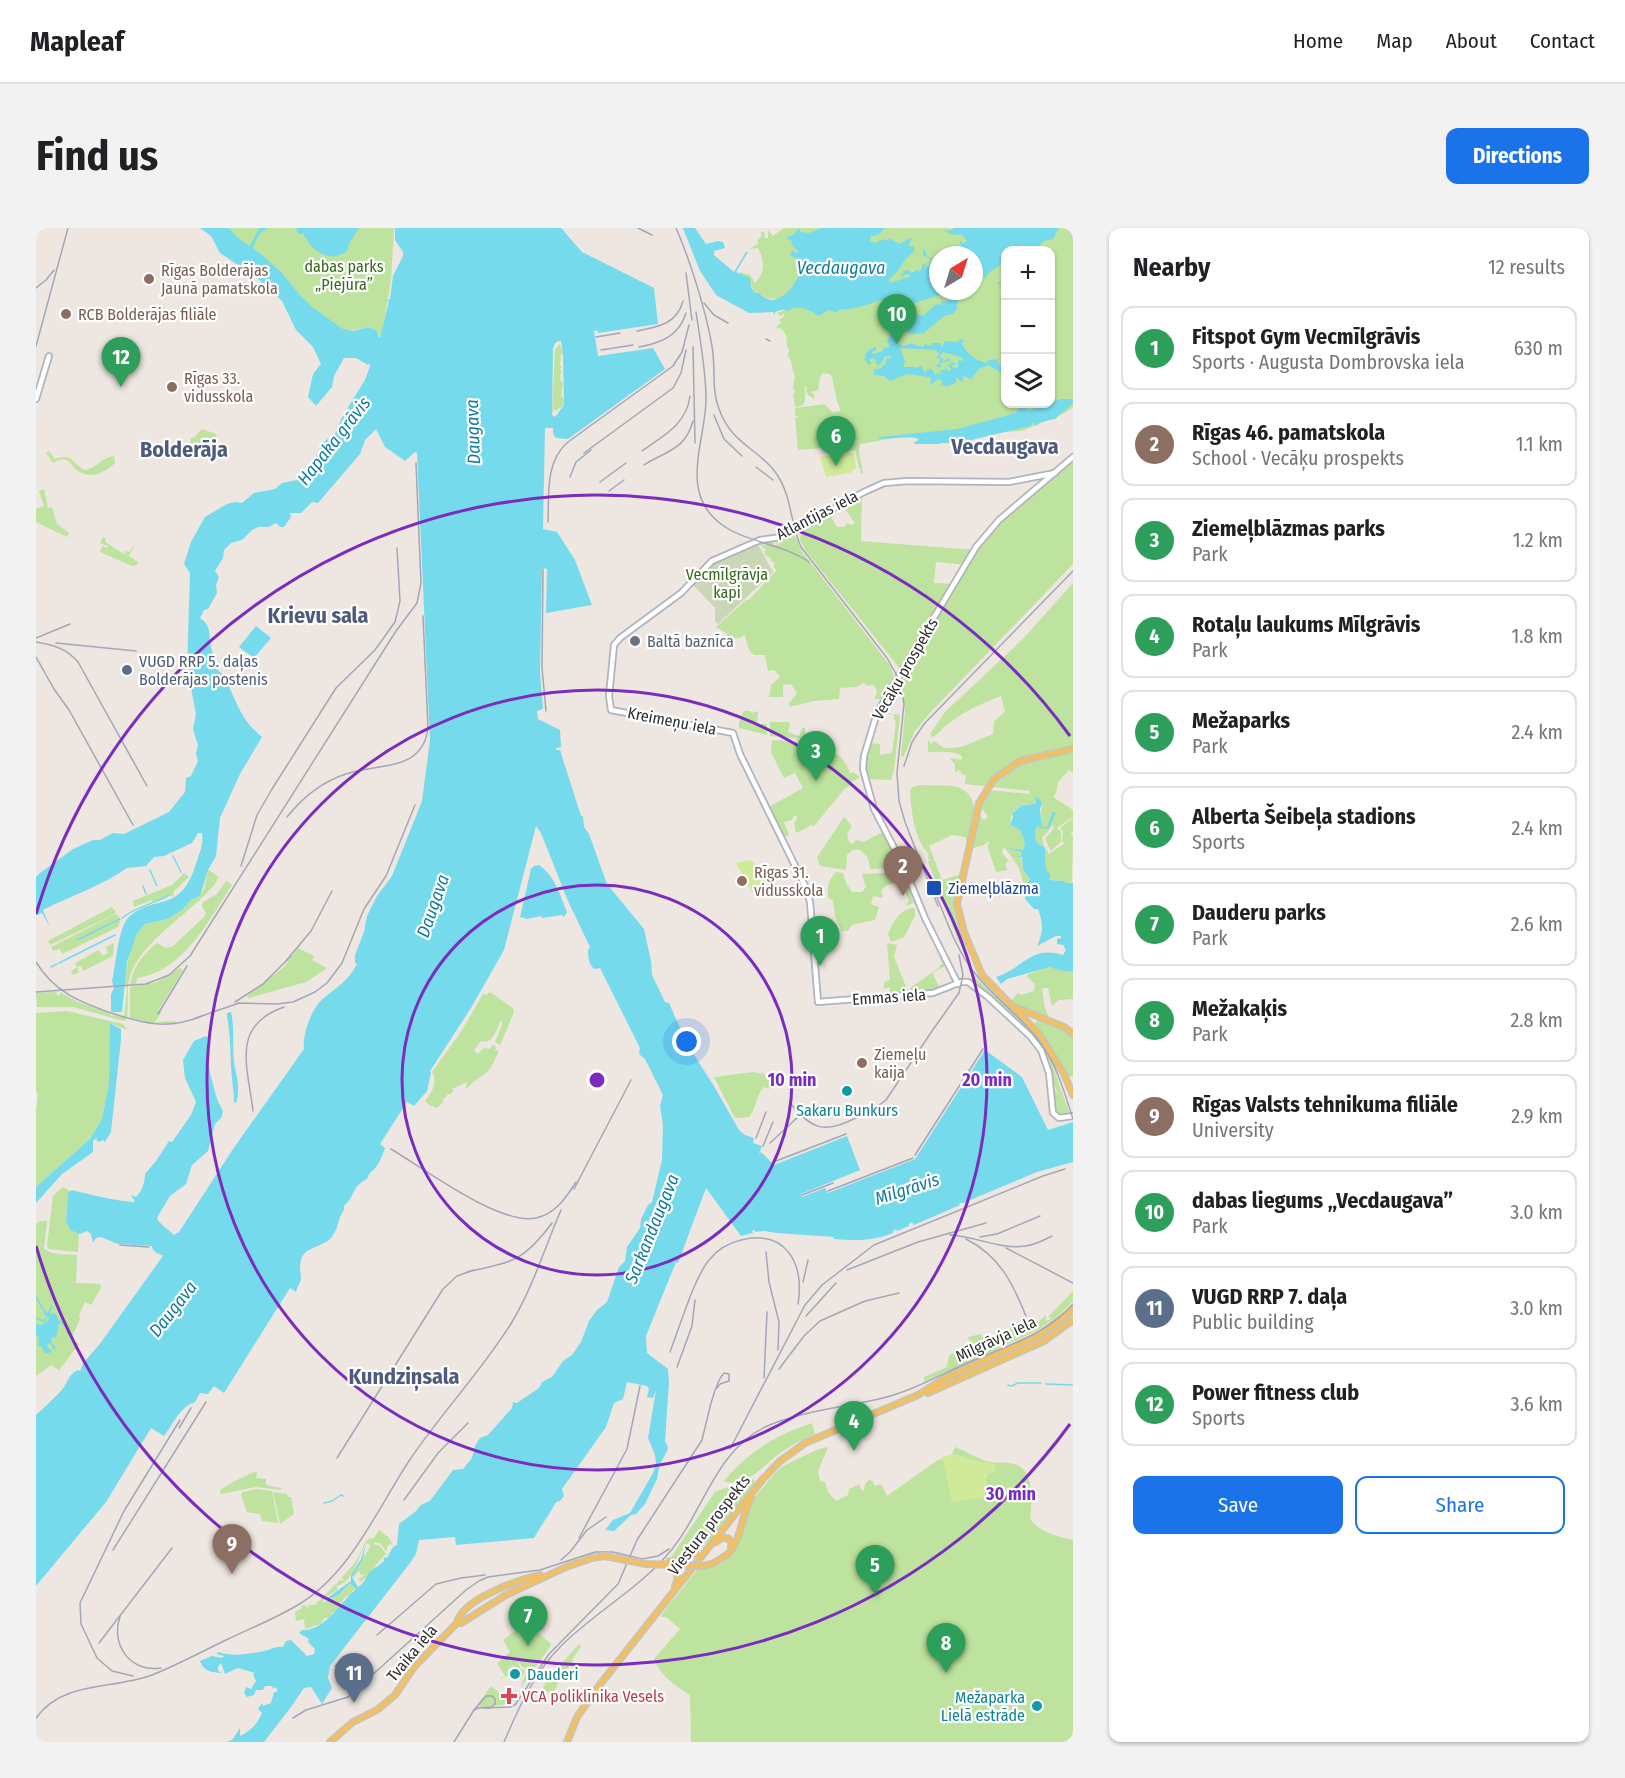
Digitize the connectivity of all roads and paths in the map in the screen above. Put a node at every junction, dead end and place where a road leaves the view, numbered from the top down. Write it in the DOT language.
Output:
graph roads {
  1 [pos="49,356"];
  2 [pos="36,399"];
  3 [pos="1073,457"];
  4 [pos="1046,476"];
  5 [pos="611,710"];
  6 [pos="1073,749"];
  7 [pos="958,984"];
  8 [pos="818,1002"];
  9 [pos="1008,1002"];
  10 [pos="1044,1020"];
  11 [pos="1034,1028"];
  12 [pos="1073,1032"];
  13 [pos="1063,1072"];
  14 [pos="1073,1079"];
  15 [pos="1073,1095"];
  16 [pos="1073,1118"];
  17 [pos="1073,1310"];
  18 [pos="1073,1320"];
  19 [pos="960,1371"];
  20 [pos="962,1378"];
  21 [pos="927,1391"];
  22 [pos="821,1438"];
  23 [pos="753,1494"];
  24 [pos="716,1542"];
  25 [pos="727,1554"];
  26 [pos="700,1557"];
  27 [pos="660,1564"];
  28 [pos="566,1566"];
  29 [pos="494,1593"];
  30 [pos="497,1600"];
  31 [pos="653,1618"];
  32 [pos="457,1623"];
  33 [pos="595,1693"];
  34 [pos="330,1742"];
  35 [pos="569,1742"];
  1 -- 2 [label="main road"];
  3 -- 4 [label="main road, Vecāķu prospekts"];
  4 -- 5 [label="main road, Atlantijas iela"];
  4 -- 7 [label="main road, Vecāķu prospekts"];
  5 -- 8 [label="main road, Kreimeņu iela"];
  6 -- 9 [label="main road"];
  7 -- 8 [label="main road, Emmas iela"];
  7 -- 16 [label="main road, Emmas iela"];
  9 -- 10 [label="main road"];
  9 -- 11 [label="main road"];
  10 -- 11 [label="main road"];
  10 -- 12 [label="main road"];
  11 -- 13 [label="main road"];
  13 -- 14 [label="main road"];
  13 -- 15 [label="main road"];
  17 -- 19 [label="main road, Mīlgrāvja iela"];
  18 -- 20 [label="main road, Mīlgrāvja iela"];
  19 -- 20 [label="main road"];
  19 -- 21 [label="main road, Mīlgrāvja iela"];
  20 -- 21 [label="main road, Mīlgrāvja iela"];
  21 -- 22 [label="main road, Viestura prospekts"];
  22 -- 23 [label="main road, Viestura prospekts"];
  22 -- 26 [label="main road, Viestura prospekts"];
  23 -- 24 [label="main road, Viestura prospekts"];
  23 -- 25 [label="main road"];
  24 -- 25 [label="main road"];
  24 -- 26 [label="main road, Viestura prospekts"];
  25 -- 27 [label="main road, bridge"];
  26 -- 27 [label="main road, bridge"];
  26 -- 31 [label="main road, Viestura prospekts"];
  26 -- 33 [label="main road, Viestura prospekts"];
  27 -- 28 [label="main road, bridge"];
  27 -- 31 [label="main road"];
  28 -- 29 [label="main road, Tvaika iela"];
  28 -- 30 [label="main road, Tvaika iela"];
  29 -- 30 [label="main road"];
  29 -- 32 [label="main road, Tvaika iela"];
  30 -- 32 [label="main road, Tvaika iela"];
  31 -- 33 [label="main road, Viestura prospekts"];
  32 -- 34 [label="main road, Tvaika iela"];
  33 -- 35 [label="main road, Viestura prospekts"];
}
